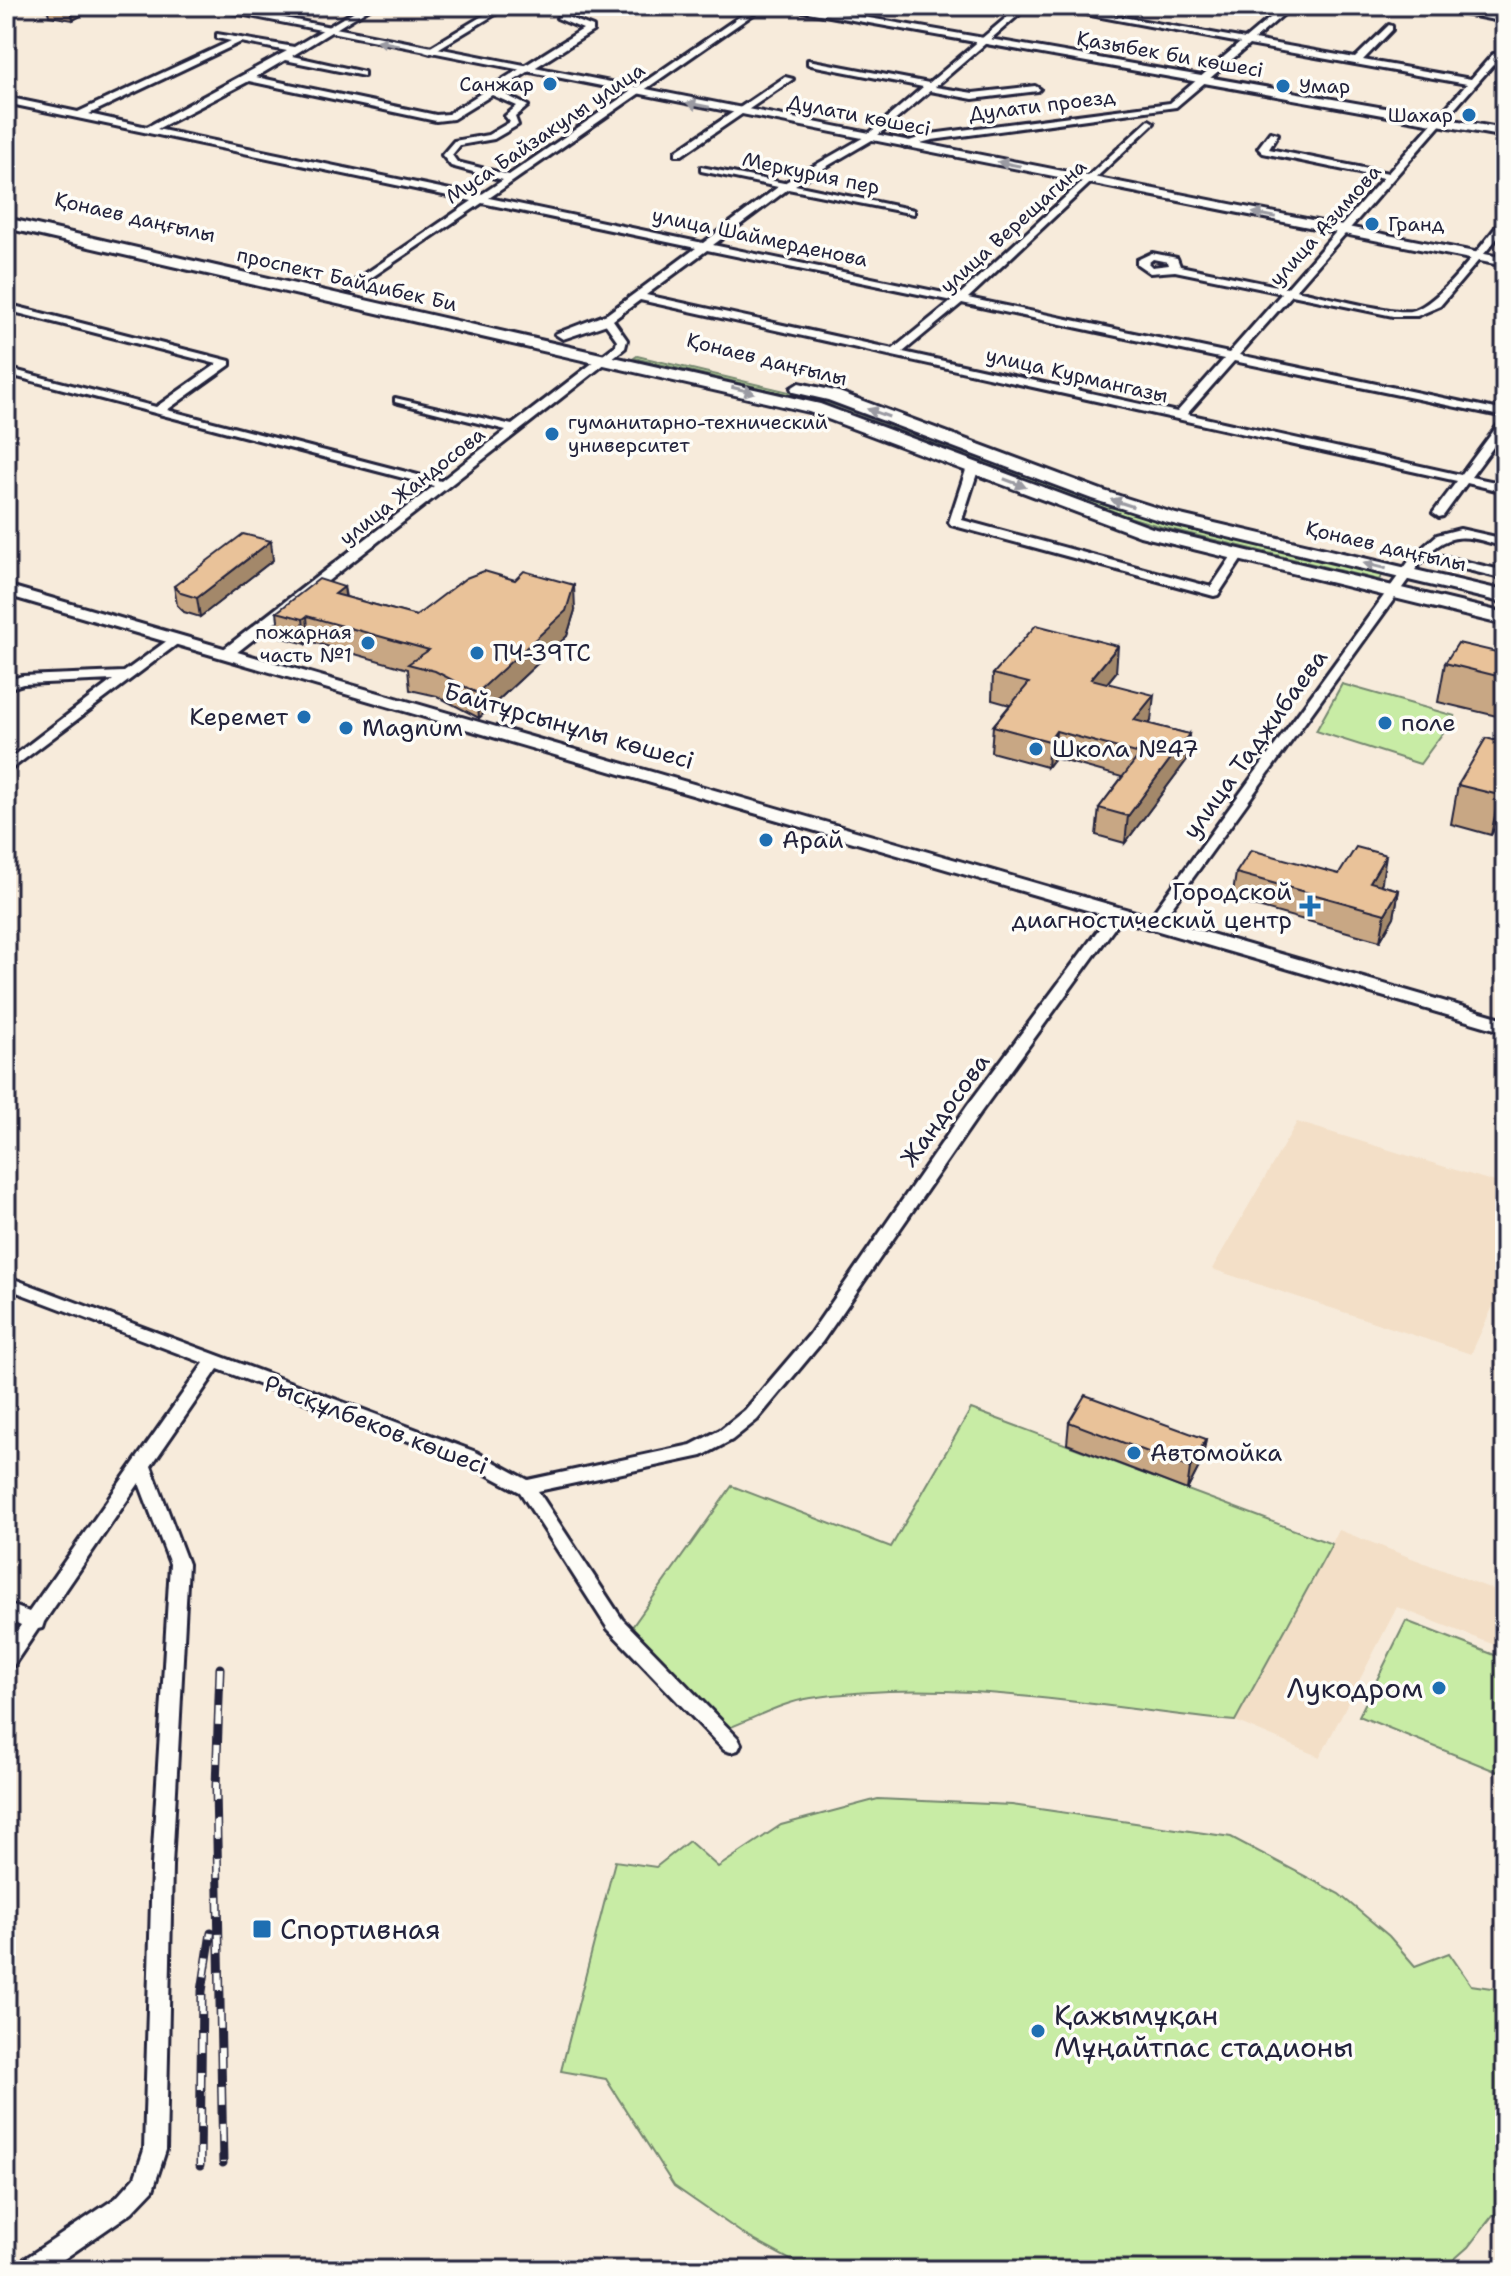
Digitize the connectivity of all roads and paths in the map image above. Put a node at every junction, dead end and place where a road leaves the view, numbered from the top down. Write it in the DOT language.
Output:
graph roads {
  1 [pos="206,6"];
  2 [pos="369,6"];
  3 [pos="503,6"];
  4 [pos="577,6"];
  5 [pos="761,6"];
  6 [pos="780,6"];
  7 [pos="1025,6"];
  8 [pos="1047,6"];
  9 [pos="1289,6"];
  10 [pos="1427,6"];
  11 [pos="228,8"];
  12 [pos="519,10"];
  13 [pos="1505,19"];
  14 [pos="1389,28"];
  15 [pos="326,31"];
  16 [pos="220,36"];
  17 [pos="239,40"];
  18 [pos="1249,41"];
  19 [pos="983,42"];
  20 [pos="296,50"];
  21 [pos="428,51"];
  22 [pos="1496,56"];
  23 [pos="285,57"];
  24 [pos="1357,61"];
  25 [pos="811,62"];
  26 [pos="528,71"];
  27 [pos="361,74"];
  28 [pos="248,78"];
  29 [pos="788,79"];
  30 [pos="1203,79"];
  31 [pos="1473,82"];
  32 [pos="928,87"];
  33 [pos="1035,89"];
  34 [pos="493,92"];
  35 [pos="636,93"];
  36 [pos="6,100"];
  37 [pos="741,114"];
  38 [pos="80,115"];
  39 [pos="1439,121"];
  40 [pos="1149,123"];
  41 [pos="150,129"];
  42 [pos="1505,133"];
  43 [pos="1273,134"];
  44 [pos="869,138"];
  45 [pos="905,144"];
  46 [pos="679,153"];
  47 [pos="704,169"];
  48 [pos="1392,177"];
  49 [pos="512,179"];
  50 [pos="1091,180"];
  51 [pos="786,186"];
  52 [pos="484,198"];
  53 [pos="6,209"];
  54 [pos="910,212"];
  55 [pos="6,223"];
  56 [pos="1505,223"];
  57 [pos="1345,231"];
  58 [pos="710,246"];
  59 [pos="1477,256"];
  60 [pos="1505,262"];
  61 [pos="1175,268"];
  62 [pos="350,289"];
  63 [pos="1290,291"];
  64 [pos="641,297"];
  65 [pos="962,298"];
  66 [pos="6,307"];
  67 [pos="607,319"];
  68 [pos="563,334"];
  69 [pos="613,352"];
  70 [pos="896,352"];
  71 [pos="585,353"];
  72 [pos="1227,358"];
  73 [pos="6,371"];
  74 [pos="399,400"];
  75 [pos="158,411"];
  76 [pos="1505,414"];
  77 [pos="1179,417"];
  78 [pos="1505,423"];
  79 [pos="514,429"];
  80 [pos="973,467"];
  81 [pos="1463,479"];
  82 [pos="443,485"];
  83 [pos="1505,488"];
  84 [pos="1439,513"];
  85 [pos="1505,543"];
  86 [pos="1239,554"];
  87 [pos="1420,555"];
  88 [pos="1404,573"];
  89 [pos="1505,575"];
  90 [pos="6,590"];
  91 [pos="1393,592"];
  92 [pos="1505,597"];
  93 [pos="1505,619"];
  94 [pos="175,639"];
  95 [pos="226,654"];
  96 [pos="127,676"];
  97 [pos="6,685"];
  98 [pos="6,769"];
  99 [pos="1118,913"];
  100 [pos="1153,923"];
  101 [pos="1505,1026"];
  102 [pos="6,1282"];
  103 [pos="213,1363"];
  104 [pos="142,1467"];
  105 [pos="526,1487"];
  106 [pos="6,1610"];
  107 [pos="35,1623"];
  108 [pos="6,1661"];
  109 [pos="731,1744"];
  110 [pos="28,2270"];
  1 -- 11 [label="main road, Дулати көшесі"];
  2 -- 15 [label="street"];
  3 -- 12 [label="street"];
  3 -- 21 [label="street"];
  4 -- 26 [label="street"];
  5 -- 35 [label="street, Муса Байзакулы улица"];
  6 -- 19 [label="main road, Қазыбек би көшесі"];
  7 -- 19 [label="street"];
  8 -- 18 [label="street"];
  9 -- 18 [label="street"];
  10 -- 13 [label="street"];
  11 -- 15 [label="main road, Дулати көшесі"];
  14 -- 24 [label="street"];
  15 -- 20 [label="street"];
  21 -- 15 [label="main road, Дулати көшесі, one-way"];
  16 -- 17 [label="street"];
  17 -- 20 [label="street"];
  17 -- 38 [label="street"];
  18 -- 24 [label="street"];
  18 -- 30 [label="street"];
  19 -- 30 [label="main road, Қазыбек би көшесі"];
  19 -- 32 [label="street"];
  20 -- 23 [label="street"];
  21 -- 26 [label="main road, Дулати көшесі"];
  22 -- 31 [label="street, улица Азимова"];
  23 -- 27 [label="street"];
  23 -- 28 [label="street"];
  24 -- 31 [label="street"];
  25 -- 32 [label="street, Дулати проезд"];
  26 -- 34 [label="street"];
  26 -- 35 [label="main road, Дулати көшесі"];
  28 -- 34 [label="street"];
  28 -- 41 [label="street"];
  29 -- 37 [label="street"];
  30 -- 39 [label="main road, Қазыбек би көшесі"];
  30 -- 45 [label="street, Дулати проезд"];
  31 -- 39 [label="street, улица Азимова"];
  32 -- 33 [label="street, Дулати проезд"];
  32 -- 44 [label="street"];
  34 -- 49 [label="street"];
  37 -- 35 [label="main road, Дулати көшесі, one-way"];
  35 -- 49 [label="street, Муса Байзакулы улица"];
  36 -- 38 [label="street, улица Шаймерденова"];
  37 -- 44 [label="main road, Дулати көшесі"];
  37 -- 46 [label="street"];
  38 -- 41 [label="street, улица Шаймерденова"];
  39 -- 42 [label="main road, Қазыбек би көшесі"];
  39 -- 48 [label="street, улица Азимова"];
  40 -- 50 [label="street, улица Верещагина"];
  41 -- 52 [label="street, улица Шаймерденова"];
  43 -- 48 [label="street"];
  44 -- 45 [label="main road, Дулати көшесі"];
  44 -- 51 [label="street"];
  50 -- 45 [label="main road, Дулати көшесі, one-way"];
  47 -- 51 [label="street, Меркурия пер"];
  48 -- 57 [label="street, улица Азимова"];
  49 -- 52 [label="street, Муса Байзакулы улица"];
  57 -- 50 [label="main road, Дулати көшесі, one-way"];
  50 -- 65 [label="street, улица Верещагина"];
  51 -- 54 [label="street, Меркурия пер"];
  51 -- 58 [label="street"];
  52 -- 58 [label="street, улица Шаймерденова"];
  52 -- 62 [label="street, Муса Байзакулы улица"];
  53 -- 62 [label="main road, Қонаев даңғылы"];
  55 -- 71 [label="main road, проспект Байдибек Би"];
  56 -- 59 [label="street"];
  57 -- 59 [label="main road, Дулати көшесі"];
  57 -- 63 [label="street, улица Азимова"];
  58 -- 64 [label="street"];
  58 -- 65 [label="street, улица Шаймерденова"];
  59 -- 60 [label="main road, Дулати көшесі"];
  59 -- 63 [label="street"];
  61 -- 63 [label="street"];
  62 -- 68 [label="main road, Қонаев даңғылы"];
  63 -- 72 [label="street, улица Азимова"];
  64 -- 67 [label="street"];
  64 -- 70 [label="street, улица Курмангазы"];
  65 -- 70 [label="street, улица Верещагина"];
  65 -- 72 [label="street, улица Шаймерденова"];
  66 -- 75 [label="street"];
  67 -- 68 [label="main road"];
  67 -- 69 [label="street"];
  68 -- 69 [label="main road, Қонаев даңғылы"];
  69 -- 71 [label="main road, Қонаев даңғылы"];
  69 -- 79 [label="street, улица Жандосова"];
  69 -- 80 [label="main road, Қонаев даңғылы, one-way"];
  88 -- 69 [label="main road, Қонаев даңғылы, one-way"];
  70 -- 77 [label="street, улица Курмангазы"];
  72 -- 76 [label="street, улица Шаймерденова"];
  72 -- 77 [label="street, улица Азимова"];
  73 -- 75 [label="street"];
  74 -- 79 [label="street"];
  75 -- 82 [label="street"];
  77 -- 81 [label="street, улица Курмангазы"];
  78 -- 81 [label="street"];
  79 -- 82 [label="street, улица Жандосова"];
  80 -- 86 [label="main road, Қонаев даңғылы, one-way"];
  80 -- 86 [label="street"];
  81 -- 83 [label="street, улица Курмангазы"];
  81 -- 84 [label="street"];
  82 -- 95 [label="street, улица Жандосова"];
  85 -- 87 [label="street, улица Таджибаева"];
  86 -- 91 [label="main road, Қонаев даңғылы"];
  87 -- 88 [label="street, улица Таджибаева"];
  87 -- 89 [label="street"];
  88 -- 91 [label="street, улица Таджибаева"];
  88 -- 92 [label="main road, Қонаев даңғылы"];
  90 -- 94 [label="main road, Байтұрсынұлы көшесі"];
  91 -- 93 [label="main road, Қонаев даңғылы"];
  91 -- 100 [label="street, улица Таджибаева"];
  94 -- 95 [label="main road, Байтұрсынұлы көшесі"];
  94 -- 96 [label="street"];
  95 -- 99 [label="main road, Байтұрсынұлы көшесі"];
  96 -- 97 [label="street"];
  96 -- 98 [label="street"];
  99 -- 100 [label="main road, Байтұрсынұлы көшесі"];
  99 -- 105 [label="street, Жандосова"];
  100 -- 101 [label="main road"];
  102 -- 103 [label="street, Рысқұлбеков көшесі"];
  103 -- 104 [label="street"];
  103 -- 105 [label="street, Рысқұлбеков көшесі"];
  104 -- 107 [label="street"];
  104 -- 110 [label="street"];
  105 -- 109 [label="street, Рысқұлбеков көшесі"];
  106 -- 107 [label="street"];
  107 -- 108 [label="street"];
}
